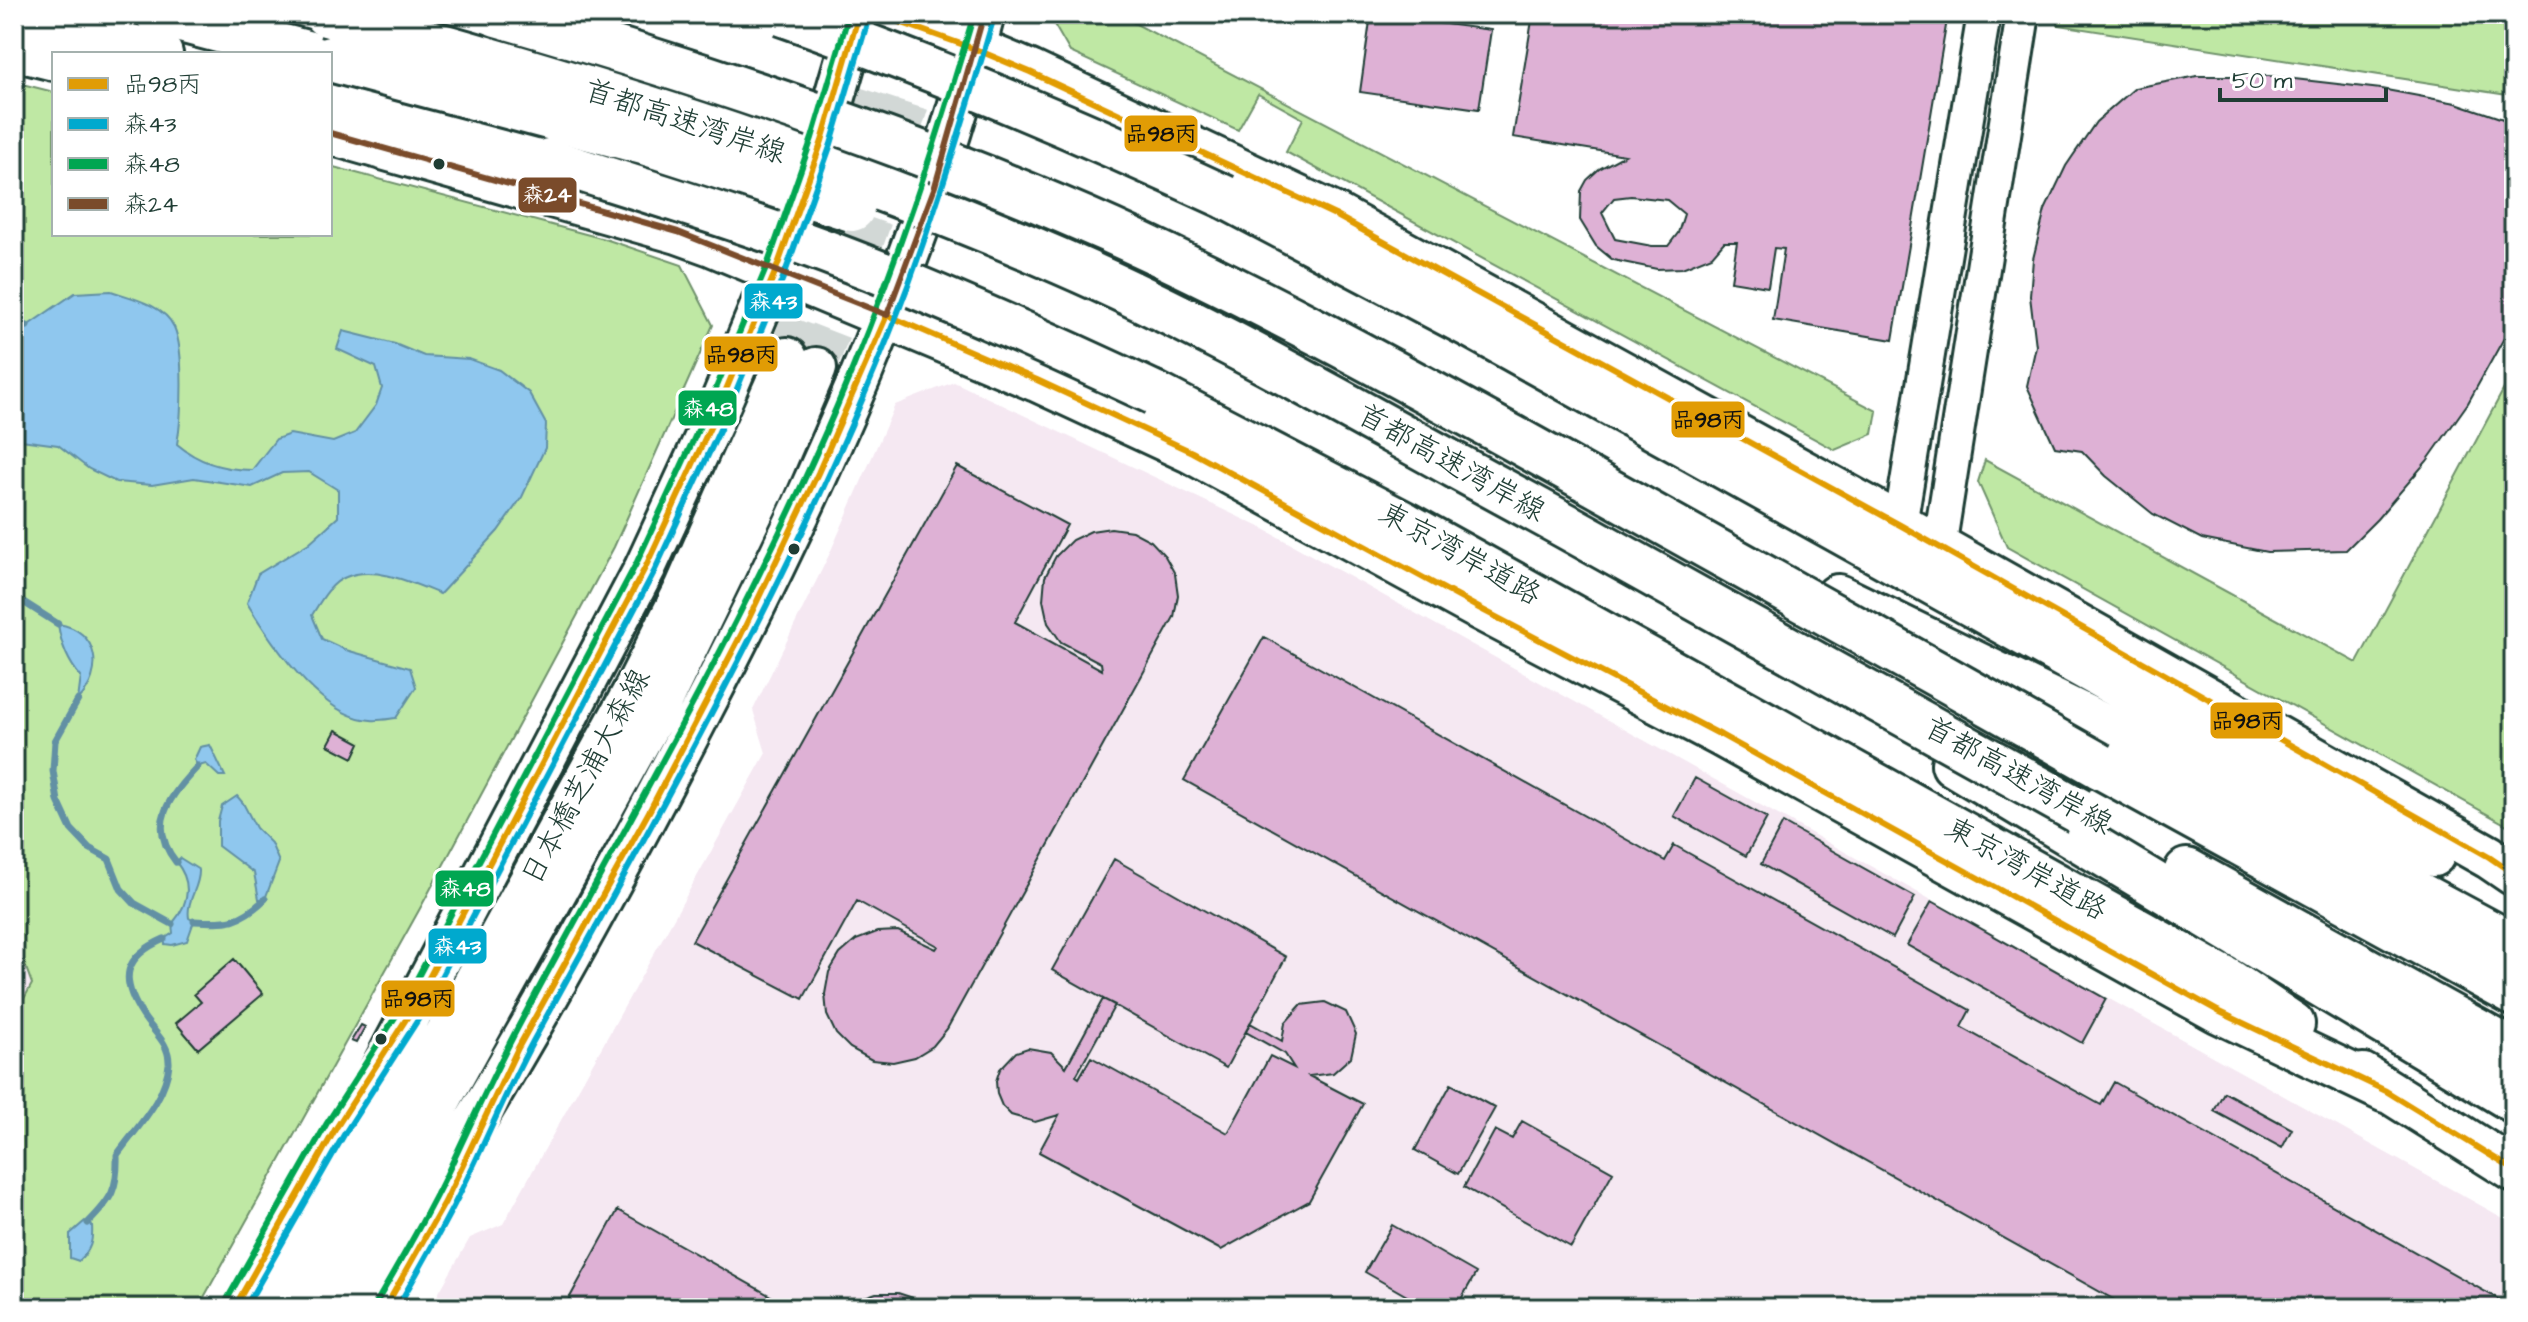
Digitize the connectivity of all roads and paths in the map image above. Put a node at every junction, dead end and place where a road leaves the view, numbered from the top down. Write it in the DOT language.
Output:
graph roads {
  1 [pos="14,14"];
  2 [pos="158,14"];
  3 [pos="326,14"];
  4 [pos="497,14"];
  5 [pos="609,14"];
  6 [pos="781,14"];
  7 [pos="859,14"];
  8 [pos="877,14"];
  9 [pos="1984,14"];
  10 [pos="2023,14"];
  11 [pos="980,32"];
  12 [pos="14,49"];
  13 [pos="154,52"];
  14 [pos="302,52"];
  15 [pos="52,58"];
  16 [pos="332,60"];
  17 [pos="332,101"];
  18 [pos="332,134"];
  19 [pos="776,270"];
  20 [pos="887,315"];
  21 [pos="1319,332"];
  22 [pos="1295,378"];
  23 [pos="1900,525"];
  24 [pos="1939,548"];
  25 [pos="2111,751"];
  26 [pos="2070,820"];
  27 [pos="2514,874"];
  28 [pos="2514,892"];
  29 [pos="2514,946"];
  30 [pos="2514,993"];
  31 [pos="412,1010"];
  32 [pos="518,1048"];
  33 [pos="2514,1052"];
  34 [pos="2386,1091"];
  35 [pos="2514,1100"];
  36 [pos="2514,1170"];
  37 [pos="234,1308"];
  38 [pos="260,1308"];
  39 [pos="288,1308"];
  40 [pos="325,1308"];
  41 [pos="359,1308"];
  42 [pos="385,1308"];
  1 -- 13 [label="highway"];
  2 -- 14 [label="highway"];
  3 -- 22 [label="highway, 首都高速湾岸線, bridge"];
  4 -- 21 [label="highway, 首都高速湾岸線, bridge"];
  5 -- 21 [label="highway, bridge"];
  6 -- 28 [label="highway, bridge"];
  7 -- 19 [label="main road"];
  8 -- 11 [label="highway"];
  9 -- 23 [label="street"];
  10 -- 24 [label="street"];
  11 -- 20 [label="main road"];
  11 -- 23 [label="highway"];
  12 -- 15 [label="highway"];
  16 -- 22 [label="highway, bridge"];
  17 -- 34 [label="highway, 東京湾岸道路, bridge"];
  18 -- 19 [label="highway"];
  19 -- 20 [label="highway"];
  19 -- 31 [label="main road"];
  20 -- 32 [label="main road"];
  20 -- 34 [label="highway"];
  21 -- 25 [label="highway, 首都高速湾岸線, bridge"];
  22 -- 26 [label="highway, 首都高速湾岸線, bridge"];
  23 -- 24 [label="highway"];
  24 -- 27 [label="highway"];
  25 -- 29 [label="highway"];
  25 -- 30 [label="highway, 首都高速湾岸線"];
  26 -- 33 [label="highway, 首都高速湾岸線"];
  26 -- 35 [label="highway"];
  31 -- 37 [label="main road"];
  31 -- 38 [label="main road"];
  32 -- 41 [label="main road"];
  32 -- 42 [label="main road"];
  34 -- 36 [label="highway, 東京湾岸道路"];
  39 -- 40 [label="main road, 日本橋芝浦大森線"];
}
